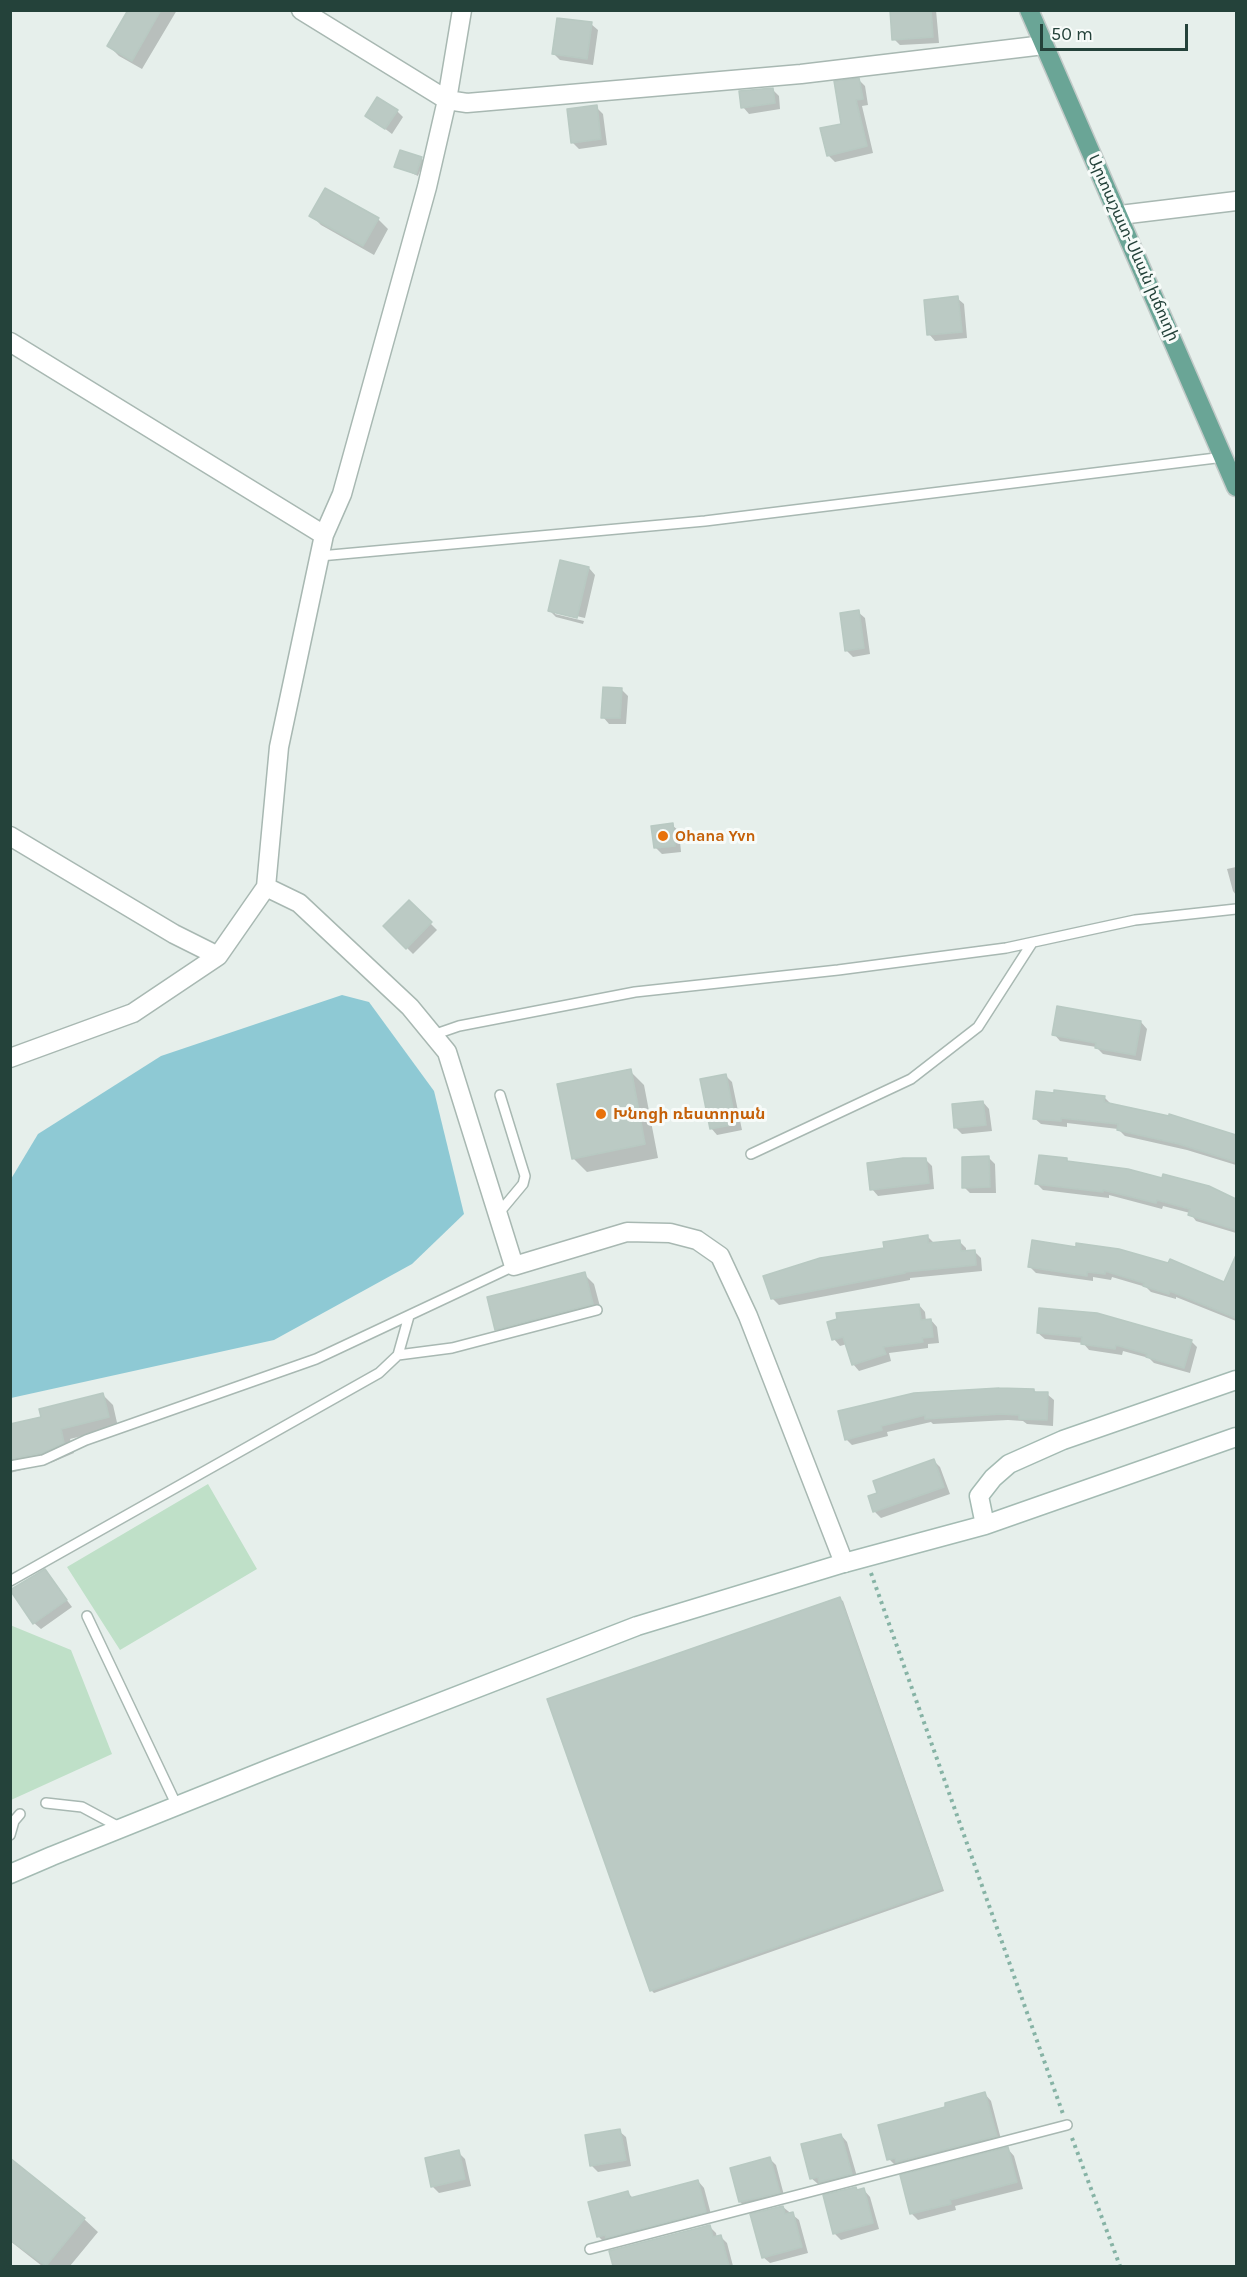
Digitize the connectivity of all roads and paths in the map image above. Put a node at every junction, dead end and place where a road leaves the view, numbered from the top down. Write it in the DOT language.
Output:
graph roads {
  1 [pos="301,10"];
  2 [pos="462,10"];
  3 [pos="1029,10"];
  4 [pos="1044,45"];
  5 [pos="447,100"];
  6 [pos="1236,201"];
  7 [pos="1120,215"];
  8 [pos="10,342"];
  9 [pos="1224,457"];
  10 [pos="1236,486"];
  11 [pos="324,535"];
  12 [pos="320,555"];
  13 [pos="10,836"];
  14 [pos="266,887"];
  15 [pos="1236,909"];
  16 [pos="1032,943"];
  17 [pos="218,956"];
  18 [pos="433,1035"];
  19 [pos="10,1058"];
  20 [pos="500,1095"];
  21 [pos="751,1154"];
  22 [pos="498,1214"];
  23 [pos="514,1266"];
  24 [pos="597,1310"];
  25 [pos="409,1316"];
  26 [pos="398,1354"];
  27 [pos="1236,1380"];
  28 [pos="1236,1437"];
  29 [pos="10,1466"];
  30 [pos="985,1525"];
  31 [pos="866,1557"];
  32 [pos="844,1563"];
  33 [pos="10,1581"];
  34 [pos="87,1616"];
  35 [pos="46,1803"];
  36 [pos="177,1806"];
  37 [pos="20,1814"];
  38 [pos="121,1828"];
  39 [pos="10,1835"];
  40 [pos="10,1875"];
  41 [pos="1067,2125"];
  42 [pos="590,2249"];
  43 [pos="1120,2266"];
  1 -- 5 [label="street"];
  2 -- 5 [label="street"];
  3 -- 4 [label="main road, Արտաշատ-Սևան խճուղի"];
  4 -- 5 [label="street"];
  4 -- 7 [label="main road, Արտաշատ-Սևան խճուղի"];
  5 -- 11 [label="street"];
  6 -- 7 [label="street"];
  7 -- 9 [label="main road, Արտաշատ-Սևան խճուղի"];
  8 -- 11 [label="street"];
  9 -- 10 [label="main road, Արտաշատ-Սևան խճուղի"];
  9 -- 12 [label="lane"];
  11 -- 12 [label="street"];
  12 -- 14 [label="street"];
  13 -- 17 [label="street"];
  14 -- 17 [label="street"];
  14 -- 18 [label="street"];
  15 -- 16 [label="lane"];
  16 -- 18 [label="lane"];
  16 -- 21 [label="lane"];
  17 -- 19 [label="street"];
  18 -- 22 [label="street"];
  20 -- 22 [label="lane"];
  22 -- 23 [label="street"];
  23 -- 25 [label="lane"];
  23 -- 32 [label="street"];
  24 -- 26 [label="lane"];
  25 -- 26 [label="lane"];
  25 -- 29 [label="lane"];
  26 -- 33 [label="lane"];
  27 -- 30 [label="street"];
  28 -- 30 [label="street"];
  30 -- 31 [label="street"];
  31 -- 32 [label="street"];
  31 -- 41 [label="path"];
  32 -- 36 [label="street"];
  34 -- 36 [label="lane"];
  35 -- 38 [label="lane"];
  36 -- 38 [label="street"];
  37 -- 39 [label="lane"];
  38 -- 40 [label="street"];
  41 -- 42 [label="lane"];
  41 -- 43 [label="path"];
}
